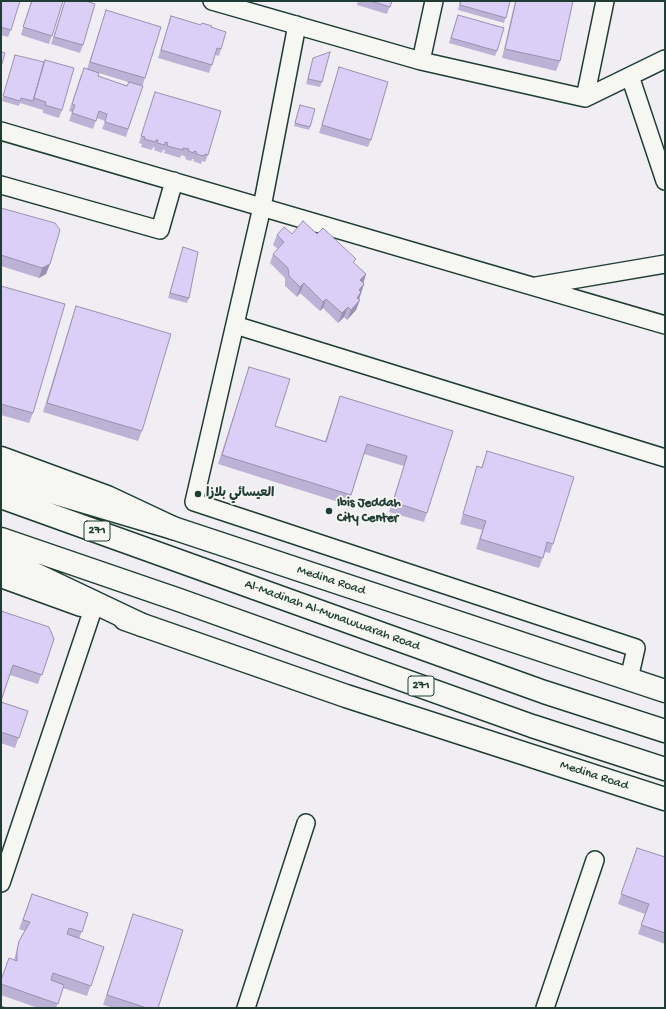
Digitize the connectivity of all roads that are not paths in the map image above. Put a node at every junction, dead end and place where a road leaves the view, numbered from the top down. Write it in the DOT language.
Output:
graph roads {
  1 [pos="212,1"];
  2 [pos="434,1"];
  3 [pos="605,1"];
  4 [pos="297,25"];
  5 [pos="665,59"];
  6 [pos="421,61"];
  7 [pos="630,76"];
  8 [pos="585,98"];
  9 [pos="1,131"];
  10 [pos="174,181"];
  11 [pos="665,181"];
  12 [pos="1,185"];
  13 [pos="262,208"];
  14 [pos="665,264"];
  15 [pos="532,286"];
  16 [pos="235,325"];
  17 [pos="665,325"];
  18 [pos="1,458"];
  19 [pos="665,458"];
  20 [pos="1,477"];
  21 [pos="1,497"];
  22 [pos="173,528"];
  23 [pos="1,539"];
  24 [pos="1,558"];
  25 [pos="1,576"];
  26 [pos="93,609"];
  27 [pos="142,625"];
  28 [pos="629,679"];
  29 [pos="665,691"];
  30 [pos="665,731"];
  31 [pos="665,769"];
  32 [pos="665,799"];
  33 [pos="306,824"];
  34 [pos="595,860"];
  35 [pos="1,883"];
  36 [pos="246,1008"];
  37 [pos="545,1008"];
  1 -- 4 [label="street"];
  2 -- 6 [label="street"];
  3 -- 8 [label="street"];
  4 -- 6 [label="street"];
  4 -- 13 [label="street"];
  5 -- 7 [label="street"];
  6 -- 8 [label="street"];
  7 -- 8 [label="street"];
  7 -- 11 [label="street"];
  9 -- 10 [label="street"];
  10 -- 12 [label="street"];
  10 -- 13 [label="street"];
  13 -- 15 [label="street"];
  13 -- 16 [label="street"];
  14 -- 15 [label="street"];
  15 -- 17 [label="street"];
  16 -- 19 [label="street"];
  16 -- 28 [label="street"];
  18 -- 22 [label="main road, Medina Road"];
  20 -- 22 [label="main road"];
  21 -- 30 [label="main road, Al-Madinah Al-Munawwarah Road / 271"];
  22 -- 28 [label="main road, Medina Road"];
  23 -- 31 [label="main road, 271"];
  24 -- 27 [label="main road"];
  25 -- 26 [label="main road, Medina Road"];
  26 -- 27 [label="main road, Medina Road"];
  26 -- 35 [label="street"];
  27 -- 32 [label="main road, Medina Road"];
  28 -- 29 [label="main road, Medina Road"];
  33 -- 36 [label="street"];
  34 -- 37 [label="street"];
}
